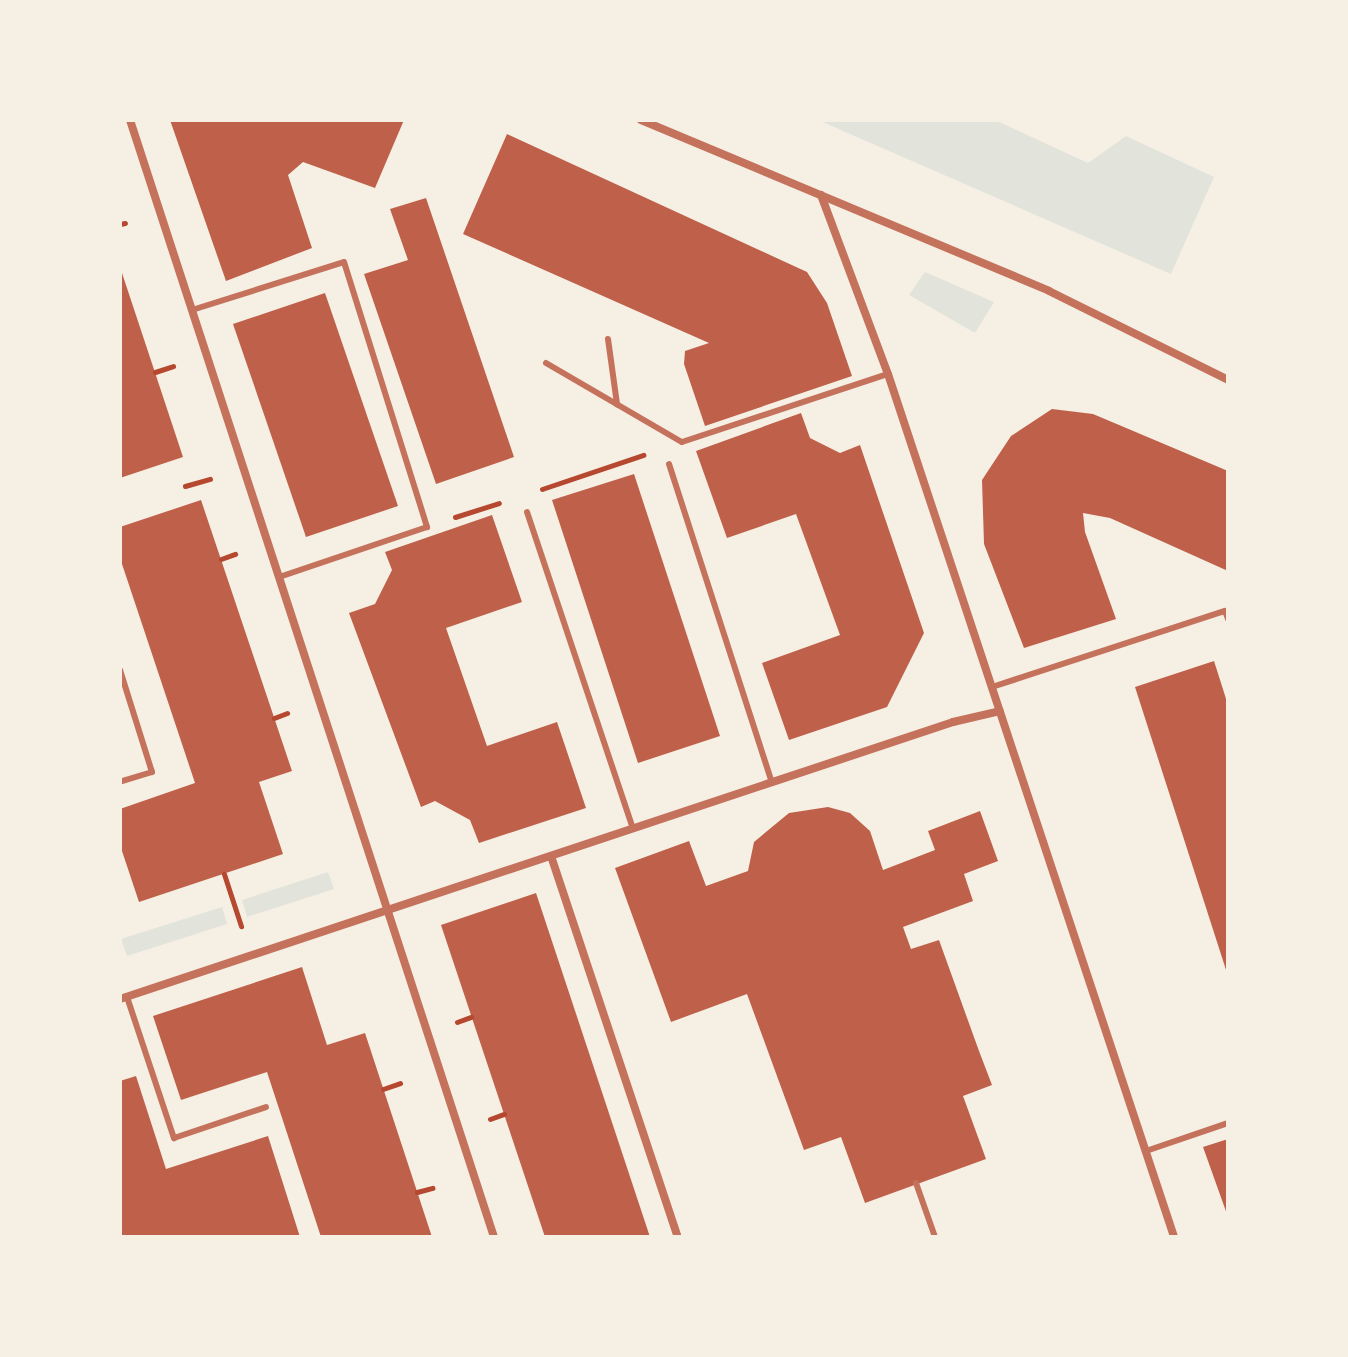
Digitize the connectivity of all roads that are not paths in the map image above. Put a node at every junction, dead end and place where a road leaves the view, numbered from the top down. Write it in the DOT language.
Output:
graph roads {
  1 [pos="130,120"];
  2 [pos="641,120"];
  3 [pos="821,195"];
  4 [pos="192,310"];
  5 [pos="608,339"];
  6 [pos="546,363"];
  7 [pos="888,374"];
  8 [pos="1228,380"];
  9 [pos="617,404"];
  10 [pos="669,464"];
  11 [pos="527,512"];
  12 [pos="279,577"];
  13 [pos="1228,619"];
  14 [pos="120,670"];
  15 [pos="992,687"];
  16 [pos="1000,711"];
  17 [pos="120,782"];
  18 [pos="772,782"];
  19 [pos="633,828"];
  20 [pos="551,856"];
  21 [pos="387,911"];
  22 [pos="124,998"];
  23 [pos="266,1107"];
  24 [pos="1228,1123"];
  25 [pos="1146,1151"];
  26 [pos="916,1183"];
  27 [pos="494,1237"];
  28 [pos="678,1237"];
  29 [pos="935,1237"];
  30 [pos="1174,1237"];
  1 -- 4 [label="street"];
  2 -- 3 [label="street"];
  3 -- 7 [label="street"];
  3 -- 8 [label="street"];
  4 -- 12 [label="street"];
  4 -- 12 [label="lane"];
  5 -- 9 [label="lane"];
  6 -- 9 [label="lane"];
  7 -- 9 [label="lane"];
  7 -- 15 [label="street"];
  10 -- 18 [label="lane"];
  11 -- 19 [label="lane"];
  12 -- 21 [label="street"];
  13 -- 15 [label="lane"];
  14 -- 17 [label="lane"];
  15 -- 16 [label="street"];
  16 -- 18 [label="street"];
  16 -- 25 [label="street"];
  18 -- 19 [label="street"];
  19 -- 20 [label="street"];
  20 -- 21 [label="street"];
  20 -- 28 [label="street"];
  21 -- 22 [label="street"];
  21 -- 27 [label="street"];
  22 -- 23 [label="lane"];
  24 -- 25 [label="lane"];
  25 -- 30 [label="street"];
  26 -- 29 [label="lane"];
}
